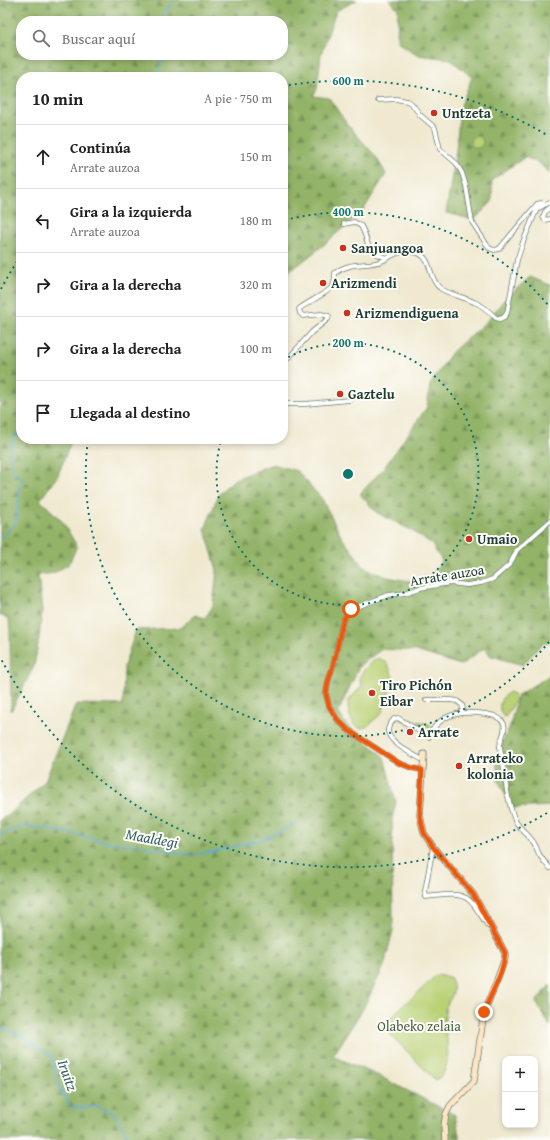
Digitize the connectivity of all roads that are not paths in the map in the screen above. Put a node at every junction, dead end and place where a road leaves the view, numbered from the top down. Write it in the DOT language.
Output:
graph roads {
  1 [pos="378,100"];
  2 [pos="550,202"];
  3 [pos="544,204"];
  4 [pos="550,207"];
  5 [pos="550,219"];
  6 [pos="344,224"];
  7 [pos="387,258"];
  8 [pos="288,358"];
  9 [pos="350,400"];
  10 [pos="288,404"];
  11 [pos="550,521"];
  12 [pos="426,700"];
  13 [pos="462,711"];
  14 [pos="423,757"];
  15 [pos="422,770"];
  16 [pos="433,847"];
  17 [pos="550,868"];
  18 [pos="494,932"];
  19 [pos="445,1140"];
  1 -- 3 [label="street"];
  2 -- 3 [label="street"];
  3 -- 7 [label="street"];
  4 -- 5 [label="street"];
  6 -- 7 [label="street"];
  7 -- 8 [label="street"];
  9 -- 10 [label="street"];
  11 -- 15 [label="street, Arrate auzoa"];
  12 -- 13 [label="street"];
  13 -- 14 [label="street"];
  13 -- 17 [label="street"];
  14 -- 15 [label="street"];
  15 -- 16 [label="street"];
  16 -- 18 [label="street"];
  16 -- 18 [label="street"];
  18 -- 19 [label="street"];
}
